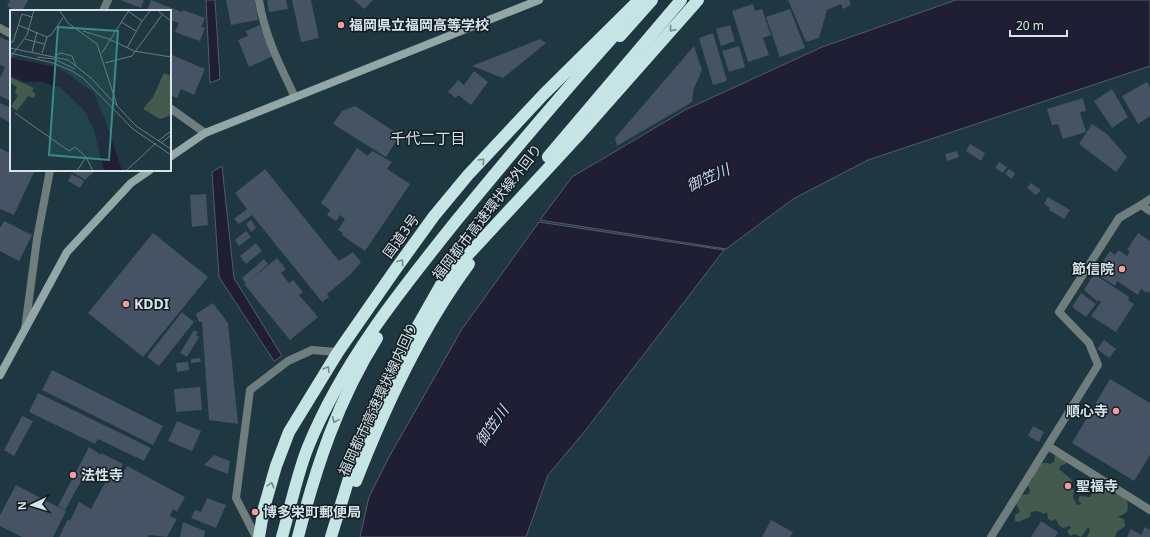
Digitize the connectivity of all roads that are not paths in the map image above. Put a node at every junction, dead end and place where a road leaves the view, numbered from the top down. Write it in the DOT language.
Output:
graph roads {
  1 [pos="108,0"];
  2 [pos="259,0"];
  3 [pos="539,0"];
  4 [pos="639,0"];
  5 [pos="648,0"];
  6 [pos="652,0"];
  7 [pos="681,0"];
  8 [pos="685,0"];
  9 [pos="698,0"];
  10 [pos="103,10"];
  11 [pos="0,28"];
  12 [pos="10,33"];
  13 [pos="295,97"];
  14 [pos="171,109"];
  15 [pos="205,133"];
  16 [pos="171,156"];
  17 [pos="50,171"];
  18 [pos="149,171"];
  19 [pos="1150,199"];
  20 [pos="1141,205"];
  21 [pos="1150,211"];
  22 [pos="24,330"];
  23 [pos="338,352"];
  24 [pos="0,375"];
  25 [pos="1048,446"];
  26 [pos="1150,510"];
  27 [pos="258,537"];
  28 [pos="282,537"];
  29 [pos="298,537"];
  30 [pos="332,537"];
  31 [pos="339,537"];
  32 [pos="991,537"];
  1 -- 10 [label="street"];
  2 -- 13 [label="street"];
  3 -- 13 [label="street"];
  23 -- 4 [label="highway, 国道3号, one-way"];
  5 -- 28 [label="highway"];
  6 -- 29 [label="highway, one-way"];
  7 -- 31 [label="highway, 福岡都市高速環状線外回り"];
  8 -- 31 [label="highway, 福岡都市高速環状線内回り"];
  9 -- 30 [label="highway, one-way"];
  11 -- 12 [label="street"];
  13 -- 15 [label="street"];
  14 -- 15 [label="street"];
  15 -- 16 [label="street"];
  17 -- 22 [label="street"];
  18 -- 22 [label="street"];
  19 -- 20 [label="street"];
  20 -- 21 [label="street"];
  20 -- 25 [label="street"];
  22 -- 24 [label="street"];
  27 -- 23 [label="highway, 国道3号, one-way"];
  23 -- 27 [label="street"];
  25 -- 26 [label="street"];
  25 -- 32 [label="street"];
}
